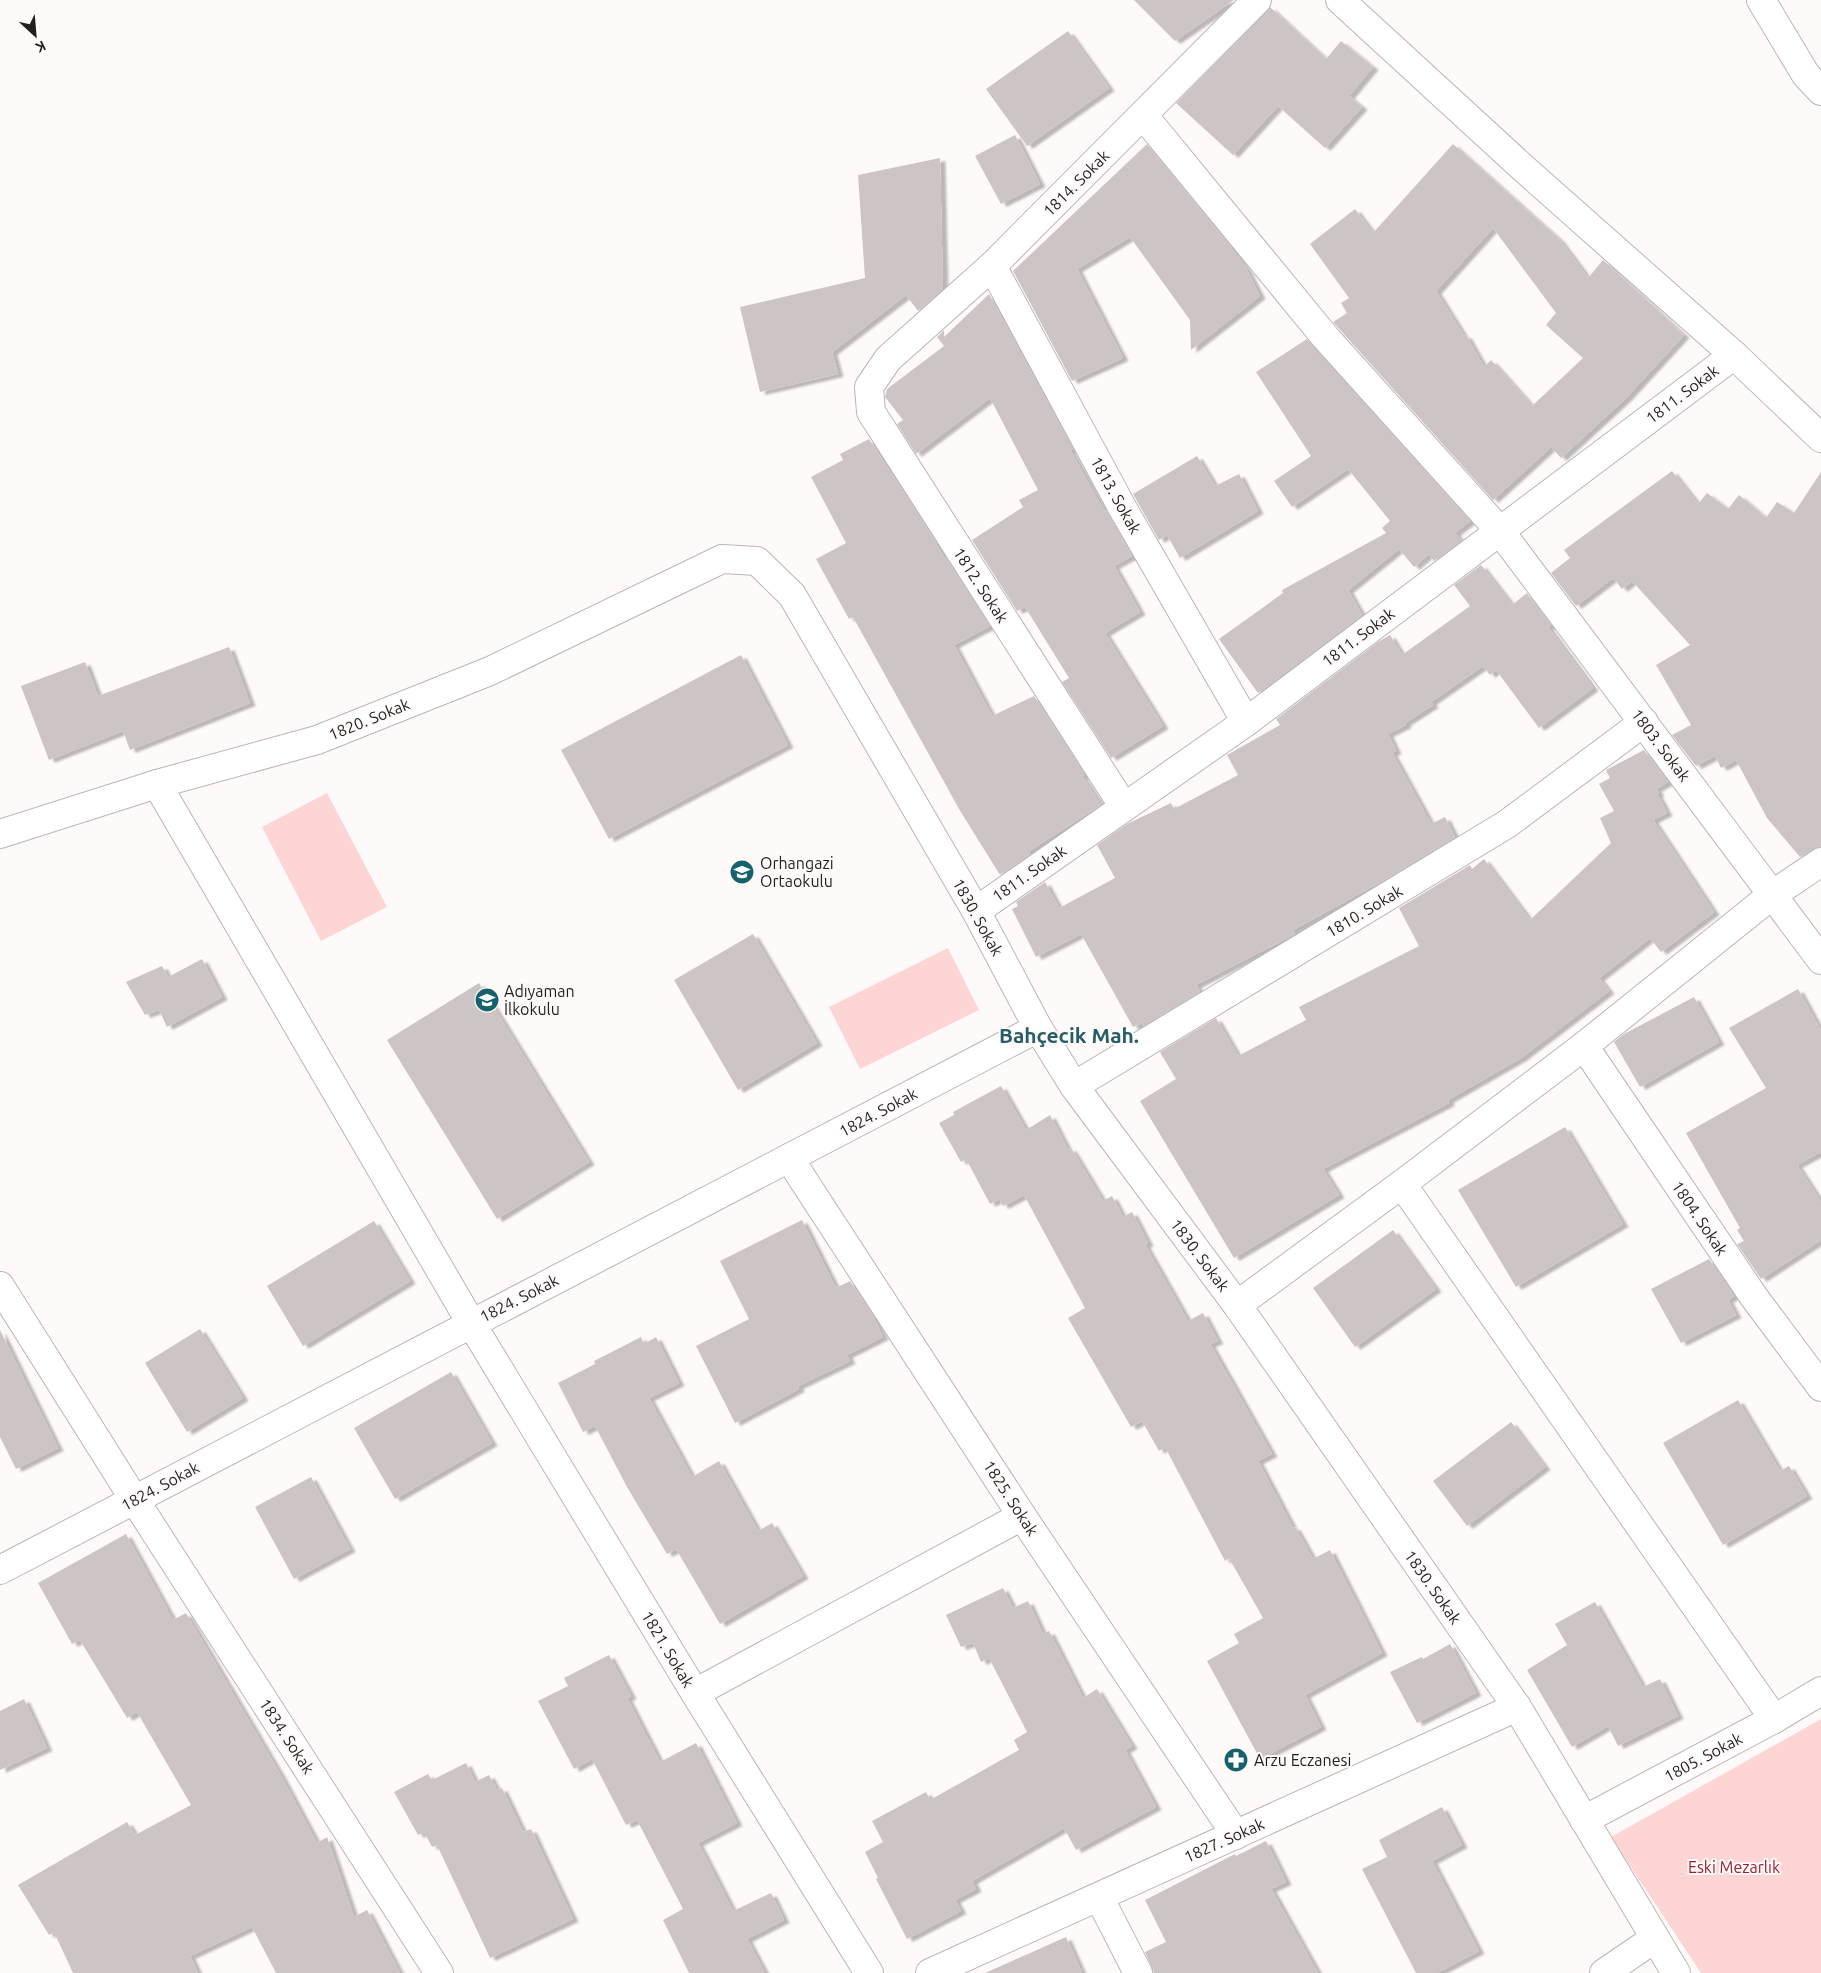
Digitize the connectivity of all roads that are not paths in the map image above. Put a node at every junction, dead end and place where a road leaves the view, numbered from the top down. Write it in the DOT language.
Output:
graph roads {
  1 [pos="1257,0"];
  2 [pos="1340,0"];
  3 [pos="1761,0"];
  4 [pos="1821,91"];
  5 [pos="1143,115"];
  6 [pos="992,266"];
  7 [pos="1734,355"];
  8 [pos="888,360"];
  9 [pos="1821,438"];
  10 [pos="1500,531"];
  11 [pos="722,559"];
  12 [pos="1246,722"];
  13 [pos="1644,722"];
  14 [pos="157,784"];
  15 [pos="1124,807"];
  16 [pos="0,834"];
  17 [pos="1821,862"];
  18 [pos="1772,895"];
  19 [pos="976,911"];
  20 [pos="1821,960"];
  21 [pos="1038,1028"];
  22 [pos="1584,1046"];
  23 [pos="1074,1086"];
  24 [pos="789,1158"];
  25 [pos="1402,1184"];
  26 [pos="0,1286"];
  27 [pos="1237,1305"];
  28 [pos="471,1323"];
  29 [pos="1821,1387"];
  30 [pos="134,1499"];
  31 [pos="1022,1516"];
  32 [pos="0,1570"];
  33 [pos="1821,1691"];
  34 [pos="694,1693"];
  35 [pos="1517,1707"];
  36 [pos="1774,1719"];
  37 [pos="1584,1820"];
  38 [pos="1236,1835"];
  39 [pos="1098,1897"];
  40 [pos="1654,1939"];
  41 [pos="439,1973"];
  42 [pos="869,1973"];
  43 [pos="930,1973"];
  44 [pos="1138,1973"];
  45 [pos="1604,1973"];
  46 [pos="1676,1973"];
  1 -- 5 [label="street, 1814. Sokak"];
  2 -- 7 [label="street"];
  3 -- 4 [label="street"];
  5 -- 6 [label="street, 1814. Sokak"];
  5 -- 10 [label="street, 1803. Sokak"];
  6 -- 8 [label="street, 1814. Sokak"];
  6 -- 12 [label="street, 1813. Sokak"];
  7 -- 9 [label="street"];
  7 -- 10 [label="street, 1811. Sokak"];
  8 -- 15 [label="street, 1812. Sokak"];
  10 -- 12 [label="street, 1811. Sokak"];
  10 -- 13 [label="street, 1803. Sokak"];
  11 -- 14 [label="street, 1820. Sokak"];
  11 -- 19 [label="street, 1830. Sokak"];
  12 -- 15 [label="street, 1811. Sokak"];
  13 -- 18 [label="street, 1803. Sokak"];
  13 -- 23 [label="street, 1810. Sokak"];
  14 -- 16 [label="street, 1820. Sokak"];
  14 -- 28 [label="street, 1821. Sokak"];
  15 -- 19 [label="street, 1811. Sokak"];
  17 -- 18 [label="street"];
  18 -- 20 [label="street, 1803. Sokak"];
  18 -- 22 [label="street"];
  19 -- 21 [label="street, 1830. Sokak"];
  21 -- 23 [label="street, 1830. Sokak"];
  21 -- 24 [label="street, 1824. Sokak"];
  22 -- 25 [label="street"];
  22 -- 29 [label="street, 1804. Sokak"];
  23 -- 27 [label="street, 1830. Sokak"];
  24 -- 28 [label="street, 1824. Sokak"];
  24 -- 31 [label="street, 1825. Sokak"];
  25 -- 27 [label="street"];
  25 -- 36 [label="street"];
  26 -- 30 [label="street, 1834. Sokak"];
  27 -- 35 [label="street, 1830. Sokak"];
  28 -- 30 [label="street, 1824. Sokak"];
  28 -- 34 [label="street, 1821. Sokak"];
  30 -- 32 [label="street, 1824. Sokak"];
  30 -- 41 [label="street, 1834. Sokak"];
  31 -- 34 [label="street"];
  31 -- 38 [label="street, 1825. Sokak"];
  33 -- 36 [label="street, 1805. Sokak"];
  34 -- 42 [label="street, 1821. Sokak"];
  35 -- 37 [label="street, 1830. Sokak"];
  35 -- 38 [label="street, 1827. Sokak"];
  36 -- 37 [label="street, 1805. Sokak"];
  37 -- 40 [label="street, 1830. Sokak"];
  38 -- 39 [label="street, 1827. Sokak"];
  39 -- 43 [label="street, 1827. Sokak"];
  39 -- 44 [label="street"];
  40 -- 45 [label="street"];
  40 -- 46 [label="street, 1830. Sokak"];
}
